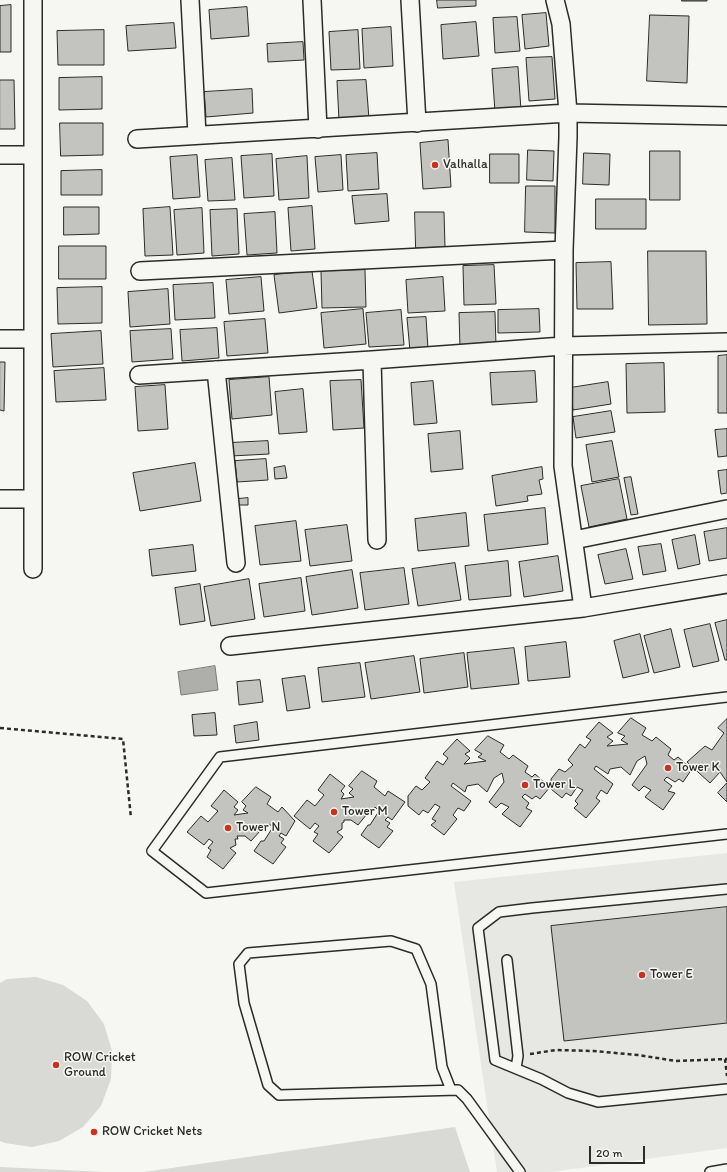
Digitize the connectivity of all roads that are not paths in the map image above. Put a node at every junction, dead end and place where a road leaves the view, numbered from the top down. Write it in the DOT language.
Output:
graph roads {
  1 [pos="33,0"];
  2 [pos="190,0"];
  3 [pos="312,0"];
  4 [pos="410,0"];
  5 [pos="555,0"];
  6 [pos="568,113"];
  7 [pos="727,116"];
  8 [pos="417,123"];
  9 [pos="318,129"];
  10 [pos="197,135"];
  11 [pos="137,139"];
  12 [pos="0,155"];
  13 [pos="32,156"];
  14 [pos="564,250"];
  15 [pos="140,271"];
  16 [pos="0,339"];
  17 [pos="33,339"];
  18 [pos="727,342"];
  19 [pos="563,346"];
  20 [pos="372,360"];
  21 [pos="216,370"];
  22 [pos="139,375"];
  23 [pos="0,499"];
  24 [pos="33,499"];
  25 [pos="727,509"];
  26 [pos="377,540"];
  27 [pos="574,540"];
  28 [pos="236,563"];
  29 [pos="33,569"];
  30 [pos="727,584"];
  31 [pos="583,608"];
  32 [pos="230,646"];
  33 [pos="727,697"];
  34 [pos="727,834"];
  35 [pos="727,889"];
  36 [pos="507,960"];
  37 [pos="516,1068"];
  38 [pos="727,1089"];
  39 [pos="451,1090"];
  40 [pos="727,1170"];
  41 [pos="520,1172"];
  42 [pos="710,1172"];
  1 -- 13 [label="street"];
  2 -- 10 [label="street"];
  3 -- 9 [label="street"];
  4 -- 8 [label="street"];
  5 -- 6 [label="street"];
  6 -- 7 [label="street"];
  6 -- 8 [label="street"];
  6 -- 14 [label="street"];
  8 -- 9 [label="street"];
  9 -- 10 [label="street"];
  10 -- 11 [label="street"];
  12 -- 13 [label="street"];
  13 -- 17 [label="street"];
  14 -- 15 [label="street"];
  14 -- 19 [label="street"];
  16 -- 17 [label="street"];
  17 -- 24 [label="street"];
  18 -- 19 [label="street"];
  19 -- 20 [label="street"];
  19 -- 27 [label="street"];
  20 -- 21 [label="street"];
  20 -- 26 [label="street"];
  21 -- 22 [label="street"];
  21 -- 28 [label="street"];
  23 -- 24 [label="street"];
  24 -- 29 [label="street"];
  25 -- 27 [label="street"];
  27 -- 31 [label="street"];
  30 -- 31 [label="street"];
  31 -- 32 [label="street"];
  33 -- 34 [label="lane"];
  35 -- 37 [label="lane"];
  36 -- 37 [label="lane"];
  37 -- 38 [label="lane"];
  39 -- 39 [label="lane"];
  39 -- 41 [label="lane"];
  40 -- 42 [label="lane"];
}
